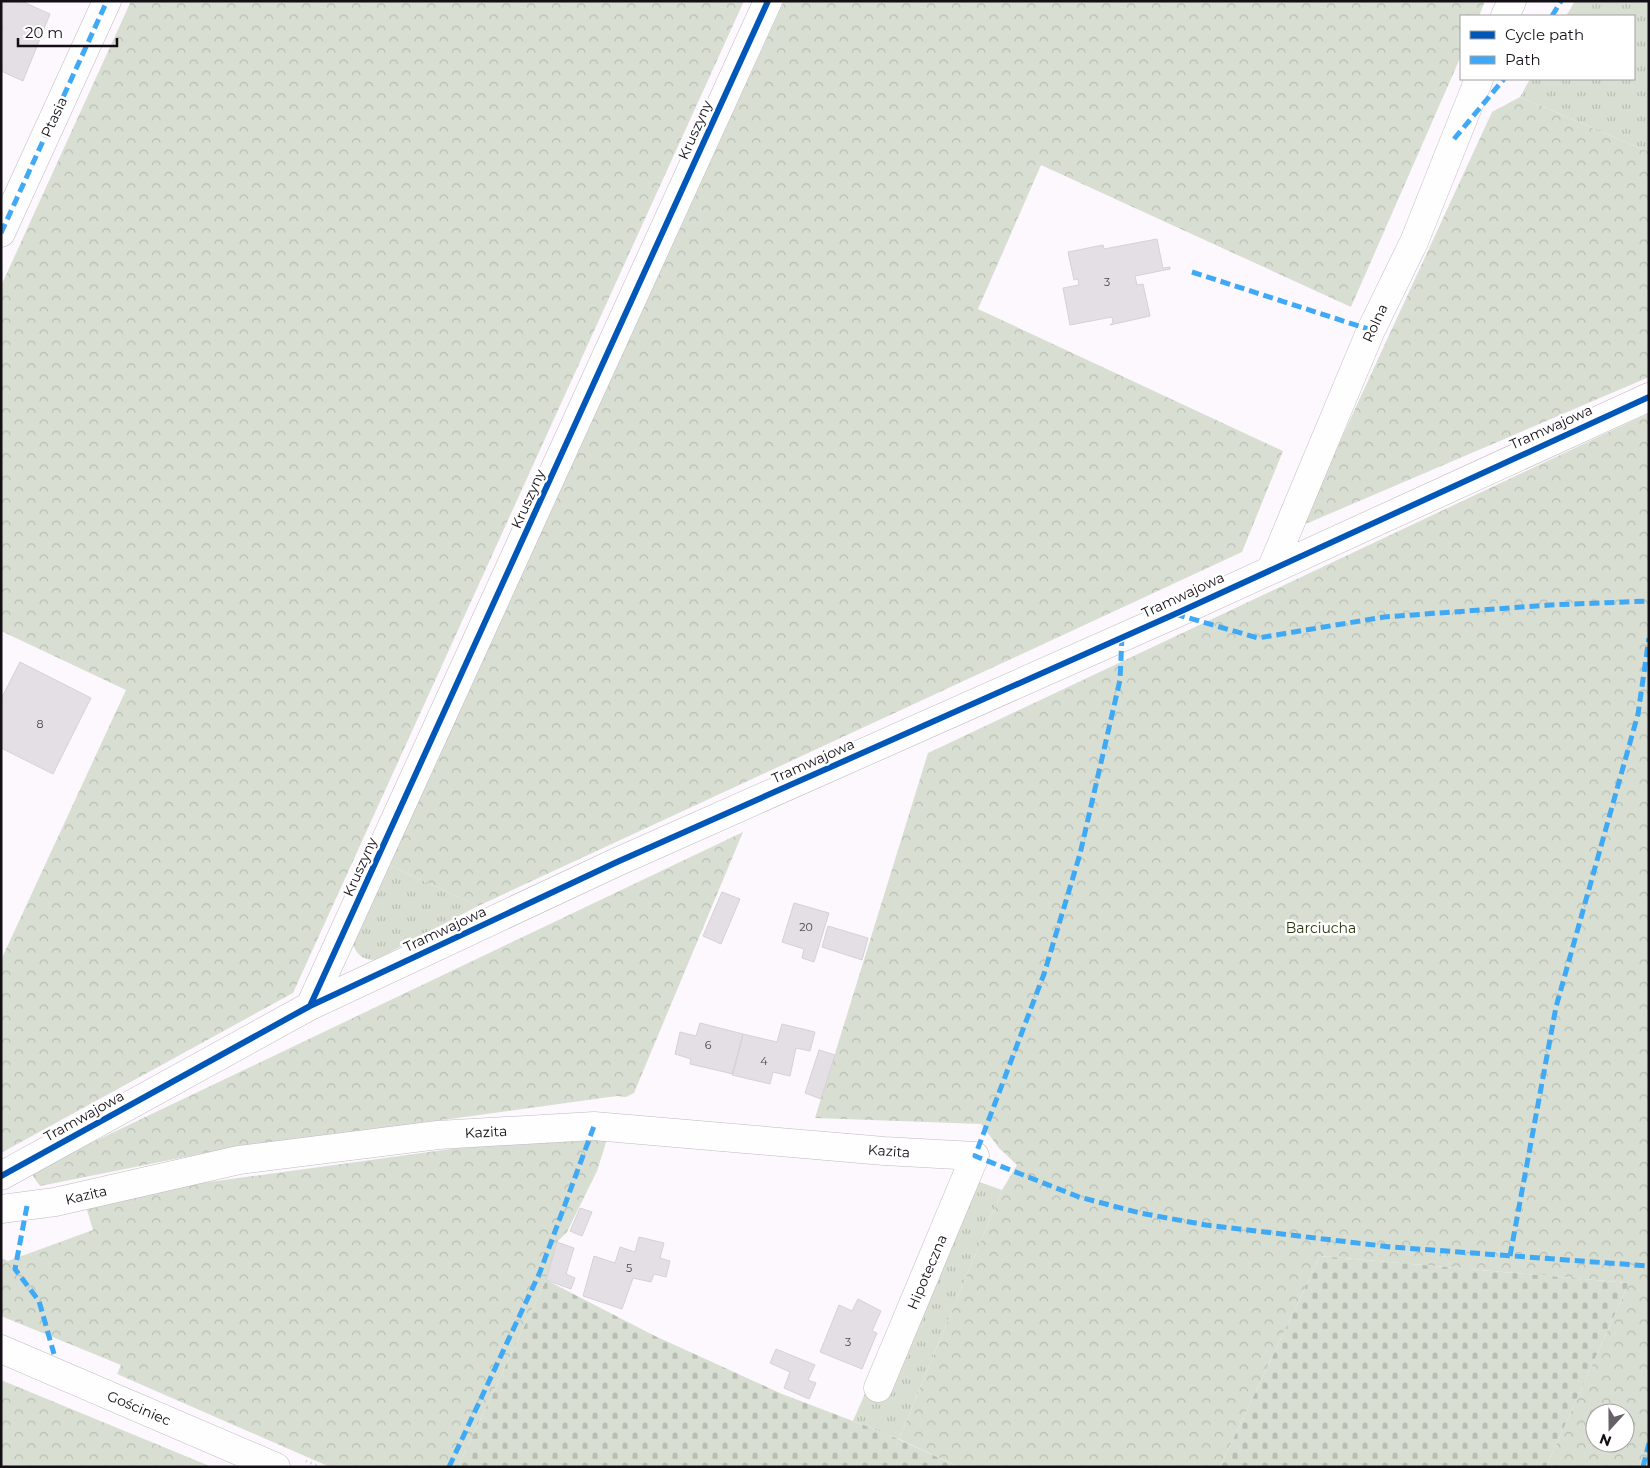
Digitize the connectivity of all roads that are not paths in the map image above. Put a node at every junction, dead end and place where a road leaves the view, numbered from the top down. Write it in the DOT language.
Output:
graph roads {
  1 [pos="107,1"];
  2 [pos="768,1"];
  3 [pos="1512,1"];
  4 [pos="1505,15"];
  5 [pos="1480,80"];
  6 [pos="1,233"];
  7 [pos="1649,396"];
  8 [pos="1272,567"];
  9 [pos="310,1006"];
  10 [pos="976,1156"];
  11 [pos="1,1176"];
  12 [pos="1,1209"];
  13 [pos="1,1349"];
  14 [pos="878,1388"];
  15 [pos="276,1467"];
  1 -- 6 [label="street, Ptasia"];
  2 -- 9 [label="street, Kruszyny"];
  3 -- 4 [label="street"];
  5 -- 8 [label="street, Rolna"];
  7 -- 8 [label="street, Tramwajowa"];
  8 -- 9 [label="street, Tramwajowa"];
  9 -- 11 [label="street, Tramwajowa"];
  10 -- 12 [label="street, Kazita"];
  10 -- 14 [label="street, Hipoteczna"];
  13 -- 15 [label="street, Gościniec"];
}
